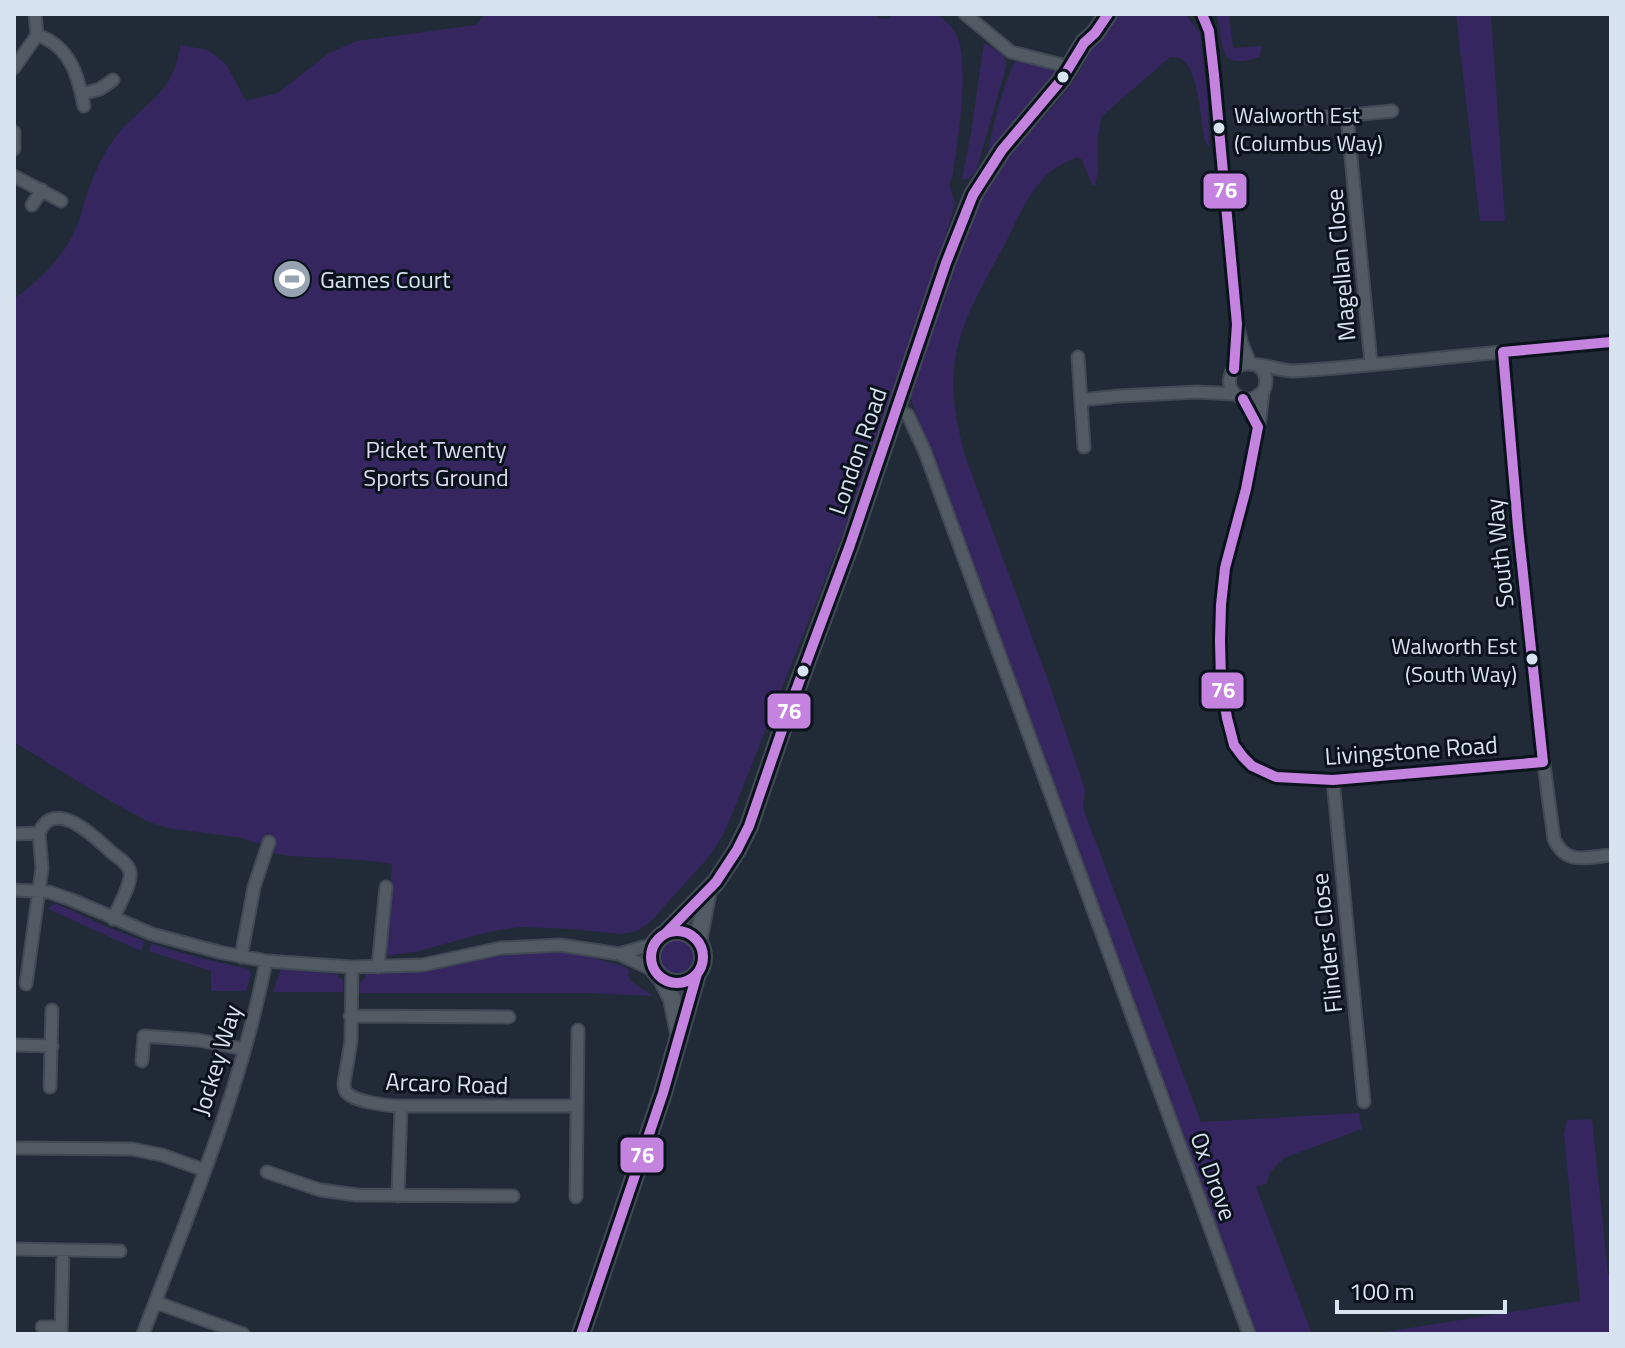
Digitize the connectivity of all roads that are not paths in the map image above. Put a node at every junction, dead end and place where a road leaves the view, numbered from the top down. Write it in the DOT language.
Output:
graph roads {
  1 [pos="35,14"];
  2 [pos="965,14"];
  3 [pos="1093,14"];
  4 [pos="1108,14"];
  5 [pos="1202,14"];
  6 [pos="37,35"];
  7 [pos="1084,43"];
  8 [pos="1070,67"];
  9 [pos="14,68"];
  10 [pos="113,80"];
  11 [pos="82,94"];
  12 [pos="84,106"];
  13 [pos="1392,111"];
  14 [pos="1347,116"];
  15 [pos="1309,119"];
  16 [pos="14,132"];
  17 [pos="14,149"];
  18 [pos="14,176"];
  19 [pos="42,190"];
  20 [pos="61,201"];
  21 [pos="32,205"];
  22 [pos="1237,324"];
  23 [pos="1611,342"];
  24 [pos="1503,352"];
  25 [pos="1078,357"];
  26 [pos="1371,363"];
  27 [pos="1254,364"];
  28 [pos="1290,371"];
  29 [pos="1232,374"];
  30 [pos="1264,388"];
  31 [pos="1197,392"];
  32 [pos="1238,397"];
  33 [pos="1081,400"];
  34 [pos="897,409"];
  35 [pos="1258,427"];
  36 [pos="1084,447"];
  37 [pos="1543,762"];
  38 [pos="1333,780"];
  39 [pos="39,833"];
  40 [pos="14,834"];
  41 [pos="269,842"];
  42 [pos="1611,855"];
  43 [pos="386,887"];
  44 [pos="14,890"];
  45 [pos="40,891"];
  46 [pos="707,893"];
  47 [pos="113,919"];
  48 [pos="660,939"];
  49 [pos="698,942"];
  50 [pos="619,954"];
  51 [pos="241,957"];
  52 [pos="266,961"];
  53 [pos="352,967"];
  54 [pos="378,967"];
  55 [pos="697,974"];
  56 [pos="659,975"];
  57 [pos="26,984"];
  58 [pos="52,1010"];
  59 [pos="350,1016"];
  60 [pos="509,1017"];
  61 [pos="578,1030"];
  62 [pos="679,1034"];
  63 [pos="14,1045"];
  64 [pos="52,1046"];
  65 [pos="244,1049"];
  66 [pos="142,1061"];
  67 [pos="50,1087"];
  68 [pos="1364,1102"];
  69 [pos="401,1106"];
  70 [pos="577,1106"];
  71 [pos="14,1148"];
  72 [pos="204,1170"];
  73 [pos="267,1172"];
  74 [pos="398,1196"];
  75 [pos="513,1196"];
  76 [pos="576,1197"];
  77 [pos="14,1249"];
  78 [pos="63,1250"];
  79 [pos="120,1251"];
  80 [pos="155,1302"];
  81 [pos="42,1327"];
  82 [pos="61,1331"];
  83 [pos="143,1334"];
  84 [pos="243,1334"];
  85 [pos="581,1334"];
  86 [pos="1249,1334"];
  1 -- 6 [label="street"];
  2 -- 8 [label="street"];
  3 -- 7 [label="main road, London Road"];
  4 -- 7 [label="main road, London Road"];
  5 -- 22 [label="street"];
  6 -- 9 [label="street"];
  6 -- 11 [label="street"];
  7 -- 8 [label="main road, London Road"];
  8 -- 34 [label="main road, London Road"];
  10 -- 11 [label="street"];
  11 -- 12 [label="street"];
  13 -- 14 [label="street"];
  14 -- 15 [label="street"];
  14 -- 26 [label="street, Magellan Close"];
  16 -- 17 [label="street"];
  18 -- 19 [label="street"];
  19 -- 20 [label="street"];
  19 -- 21 [label="street"];
  22 -- 27 [label="street"];
  22 -- 29 [label="street"];
  23 -- 24 [label="street"];
  24 -- 26 [label="street"];
  24 -- 37 [label="street, South Way"];
  25 -- 33 [label="street"];
  26 -- 28 [label="street"];
  27 -- 28 [label="street"];
  27 -- 29 [label="street"];
  27 -- 30 [label="street"];
  28 -- 30 [label="street"];
  29 -- 31 [label="street"];
  29 -- 32 [label="street"];
  30 -- 32 [label="street"];
  30 -- 35 [label="street, Livingstone Road"];
  31 -- 32 [label="street"];
  31 -- 33 [label="street"];
  32 -- 35 [label="street"];
  33 -- 36 [label="street"];
  34 -- 46 [label="main road, London Road"];
  34 -- 86 [label="street, Ox Drove"];
  35 -- 38 [label="street, Livingstone Road"];
  37 -- 38 [label="street, Livingstone Road"];
  37 -- 42 [label="street, South Way"];
  38 -- 68 [label="street, Flinders Close"];
  39 -- 40 [label="street"];
  39 -- 45 [label="street"];
  39 -- 47 [label="street"];
  41 -- 51 [label="street"];
  43 -- 54 [label="street"];
  44 -- 45 [label="street"];
  45 -- 47 [label="street"];
  45 -- 57 [label="street"];
  46 -- 48 [label="main road, London Road"];
  46 -- 49 [label="main road, London Road"];
  47 -- 51 [label="street"];
  48 -- 49 [label="main road"];
  48 -- 50 [label="street"];
  48 -- 56 [label="main road"];
  49 -- 55 [label="main road, London Road"];
  50 -- 54 [label="street"];
  50 -- 56 [label="street"];
  51 -- 52 [label="street"];
  52 -- 53 [label="street"];
  52 -- 65 [label="street, Jockey Way"];
  53 -- 54 [label="street"];
  53 -- 59 [label="street, Arcaro Road"];
  55 -- 56 [label="main road"];
  55 -- 62 [label="main road, London Road"];
  56 -- 62 [label="main road"];
  58 -- 64 [label="street"];
  59 -- 60 [label="street"];
  59 -- 69 [label="street, Arcaro Road"];
  61 -- 70 [label="street"];
  62 -- 85 [label="main road"];
  63 -- 64 [label="street"];
  64 -- 67 [label="street"];
  65 -- 66 [label="street"];
  65 -- 72 [label="street, Jockey Way"];
  69 -- 70 [label="street, Arcaro Road"];
  69 -- 74 [label="street"];
  70 -- 76 [label="street"];
  71 -- 72 [label="street"];
  72 -- 80 [label="street, Jockey Way"];
  73 -- 74 [label="street"];
  74 -- 75 [label="street"];
  77 -- 78 [label="street"];
  78 -- 79 [label="street"];
  78 -- 82 [label="street"];
  80 -- 83 [label="street, Jockey Way"];
  80 -- 84 [label="street"];
  81 -- 82 [label="street"];
}
